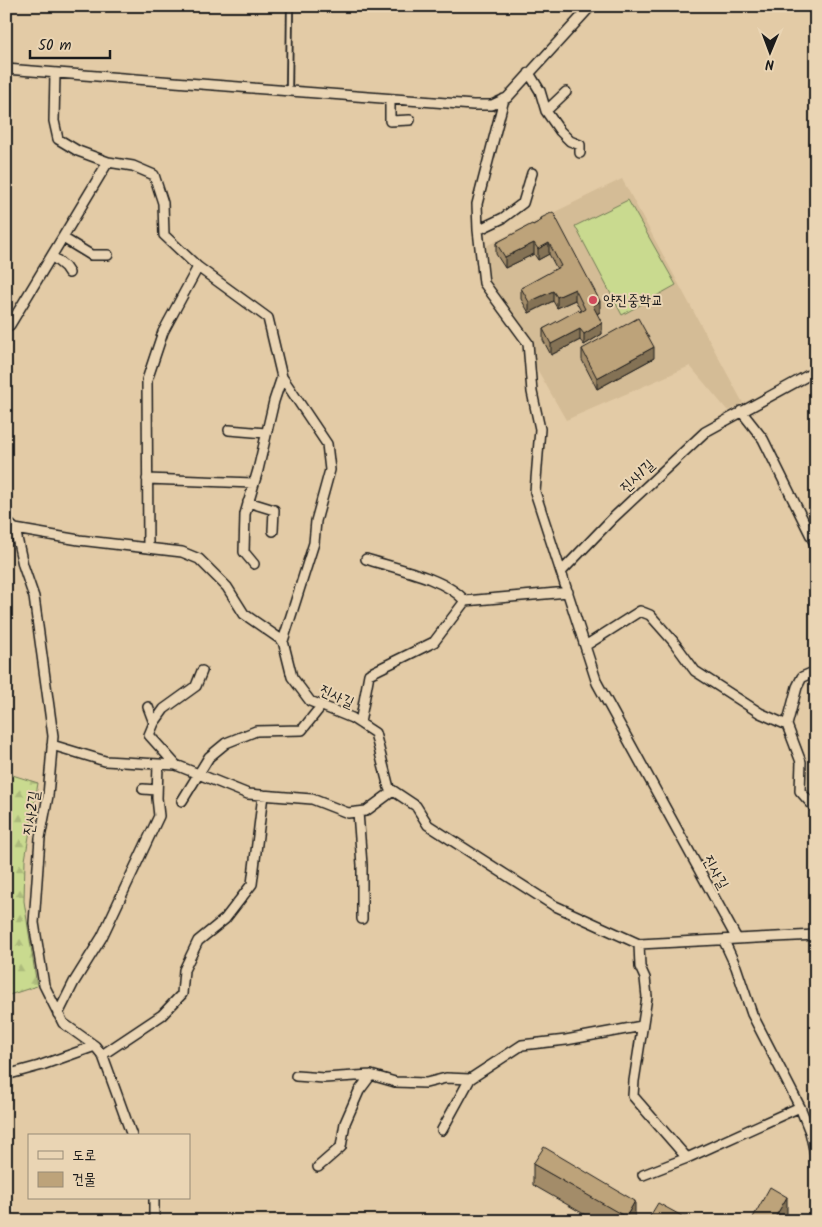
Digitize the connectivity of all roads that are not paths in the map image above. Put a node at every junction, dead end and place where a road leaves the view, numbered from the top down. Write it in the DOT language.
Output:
graph roads {
  1 [pos="290,6"];
  2 [pos="591,6"];
  3 [pos="6,69"];
  4 [pos="55,73"];
  5 [pos="529,74"];
  6 [pos="289,91"];
  7 [pos="566,92"];
  8 [pos="390,99"];
  9 [pos="504,99"];
  10 [pos="546,111"];
  11 [pos="410,120"];
  12 [pos="580,153"];
  13 [pos="108,162"];
  14 [pos="532,173"];
  15 [pos="478,230"];
  16 [pos="63,238"];
  17 [pos="108,255"];
  18 [pos="52,256"];
  19 [pos="198,267"];
  20 [pos="69,274"];
  21 [pos="6,323"];
  22 [pos="816,371"];
  23 [pos="282,377"];
  24 [pos="741,411"];
  25 [pos="229,430"];
  26 [pos="266,432"];
  27 [pos="148,479"];
  28 [pos="253,483"];
  29 [pos="248,502"];
  30 [pos="6,521"];
  31 [pos="15,529"];
  32 [pos="273,531"];
  33 [pos="816,546"];
  34 [pos="148,548"];
  35 [pos="366,559"];
  36 [pos="254,564"];
  37 [pos="561,572"];
  38 [pos="568,592"];
  39 [pos="465,601"];
  40 [pos="283,641"];
  41 [pos="585,646"];
  42 [pos="816,670"];
  43 [pos="202,671"];
  44 [pos="319,704"];
  45 [pos="148,707"];
  46 [pos="154,722"];
  47 [pos="360,723"];
  48 [pos="787,725"];
  49 [pos="52,745"];
  50 [pos="158,764"];
  51 [pos="176,765"];
  52 [pos="199,775"];
  53 [pos="143,788"];
  54 [pos="157,790"];
  55 [pos="393,791"];
  56 [pos="263,795"];
  57 [pos="182,801"];
  58 [pos="816,809"];
  59 [pos="358,812"];
  60 [pos="362,919"];
  61 [pos="816,935"];
  62 [pos="737,939"];
  63 [pos="724,941"];
  64 [pos="639,944"];
  65 [pos="58,1014"];
  66 [pos="642,1026"];
  67 [pos="95,1046"];
  68 [pos="102,1055"];
  69 [pos="6,1075"];
  70 [pos="371,1075"];
  71 [pos="296,1076"];
  72 [pos="470,1079"];
  73 [pos="800,1107"];
  74 [pos="442,1130"];
  75 [pos="131,1134"];
  76 [pos="687,1158"];
  77 [pos="816,1158"];
  78 [pos="318,1167"];
  79 [pos="643,1175"];
  80 [pos="154,1200"];
  81 [pos="154,1221"];
  1 -- 6 [label="lane"];
  2 -- 5 [label="street"];
  3 -- 4 [label="street"];
  4 -- 6 [label="street"];
  4 -- 13 [label="street"];
  5 -- 9 [label="street"];
  5 -- 10 [label="street"];
  6 -- 8 [label="street"];
  7 -- 10 [label="street"];
  8 -- 9 [label="street"];
  8 -- 11 [label="street"];
  9 -- 15 [label="street, 진사길"];
  10 -- 12 [label="street"];
  13 -- 16 [label="street"];
  13 -- 19 [label="street"];
  14 -- 15 [label="street"];
  15 -- 37 [label="street, 진사길"];
  16 -- 17 [label="street"];
  16 -- 18 [label="street"];
  18 -- 20 [label="street"];
  18 -- 21 [label="street"];
  19 -- 23 [label="street"];
  19 -- 27 [label="street"];
  22 -- 24 [label="street, 진사1길"];
  23 -- 26 [label="street"];
  23 -- 40 [label="street"];
  24 -- 33 [label="street"];
  24 -- 37 [label="street, 진사1길"];
  25 -- 26 [label="street"];
  26 -- 28 [label="street"];
  27 -- 28 [label="street"];
  27 -- 34 [label="street"];
  28 -- 29 [label="street"];
  29 -- 32 [label="street"];
  29 -- 36 [label="street"];
  30 -- 31 [label="street"];
  31 -- 34 [label="street"];
  31 -- 49 [label="street, 진사2길"];
  34 -- 40 [label="street"];
  35 -- 39 [label="street"];
  37 -- 38 [label="street, 진사길"];
  38 -- 39 [label="street"];
  38 -- 41 [label="street, 진사길"];
  39 -- 47 [label="street"];
  40 -- 44 [label="street, 진사길"];
  41 -- 48 [label="street"];
  41 -- 62 [label="street, 진사길"];
  42 -- 48 [label="street"];
  43 -- 46 [label="street"];
  44 -- 47 [label="street, 진사길"];
  44 -- 52 [label="street"];
  45 -- 46 [label="street"];
  46 -- 51 [label="street"];
  47 -- 55 [label="street, 진사길"];
  48 -- 58 [label="street"];
  49 -- 50 [label="street"];
  49 -- 65 [label="street, 진사2길"];
  50 -- 51 [label="street"];
  50 -- 54 [label="street"];
  51 -- 52 [label="street"];
  52 -- 56 [label="street"];
  52 -- 57 [label="street"];
  53 -- 54 [label="street"];
  54 -- 65 [label="street"];
  55 -- 59 [label="street"];
  55 -- 64 [label="street"];
  56 -- 59 [label="street"];
  56 -- 68 [label="street"];
  59 -- 60 [label="street"];
  61 -- 62 [label="street"];
  62 -- 63 [label="street"];
  63 -- 64 [label="street"];
  63 -- 73 [label="street"];
  64 -- 66 [label="street"];
  65 -- 67 [label="street, 진사2길"];
  66 -- 72 [label="street"];
  66 -- 76 [label="street"];
  67 -- 68 [label="street, 진사2길"];
  67 -- 69 [label="street"];
  68 -- 75 [label="street, 진사2길"];
  70 -- 71 [label="street"];
  70 -- 72 [label="street"];
  70 -- 78 [label="street"];
  72 -- 74 [label="street"];
  73 -- 76 [label="street"];
  73 -- 77 [label="street"];
  76 -- 79 [label="street"];
  80 -- 81 [label="street"];
}
